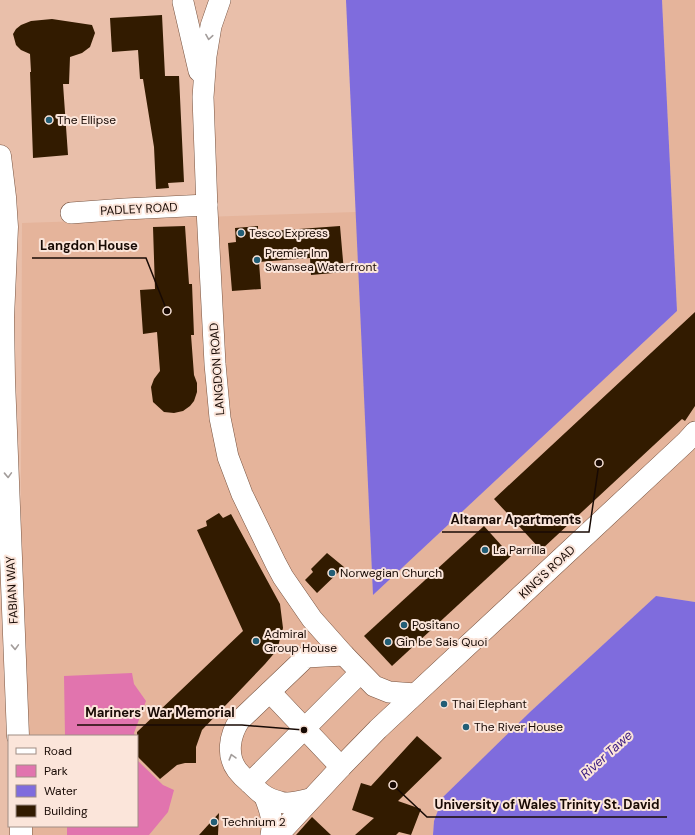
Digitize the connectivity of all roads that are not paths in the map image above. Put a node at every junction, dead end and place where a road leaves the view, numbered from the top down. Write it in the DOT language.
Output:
graph roads {
  1 [pos="215,0"];
  2 [pos="220,0"];
  3 [pos="181,1"];
  4 [pos="203,97"];
  5 [pos="0,156"];
  6 [pos="207,205"];
  7 [pos="71,213"];
  8 [pos="695,432"];
  9 [pos="312,619"];
  10 [pos="344,655"];
  11 [pos="306,657"];
  12 [pos="367,679"];
  13 [pos="270,692"];
  14 [pos="415,694"];
  15 [pos="305,729"];
  16 [pos="378,729"];
  17 [pos="18,735"];
  18 [pos="341,767"];
  19 [pos="250,783"];
  20 [pos="265,798"];
  21 [pos="310,799"];
  22 [pos="271,835"];
  23 [pos="278,835"];
  1 -- 3 [label="street"];
  2 -- 4 [label="street, LANGDON ROAD, one-way"];
  3 -- 4 [label="street, LANGDON ROAD"];
  4 -- 6 [label="street, LANGDON ROAD"];
  5 -- 17 [label="highway, FABIAN WAY, one-way"];
  6 -- 7 [label="street, PADLEY ROAD"];
  6 -- 9 [label="street, LANGDON ROAD"];
  8 -- 14 [label="street, KING'S ROAD"];
  9 -- 10 [label="street, LANGDON ROAD"];
  9 -- 11 [label="street"];
  10 -- 11 [label="street"];
  10 -- 12 [label="street"];
  11 -- 13 [label="street"];
  12 -- 14 [label="street"];
  12 -- 15 [label="street"];
  12 -- 16 [label="street"];
  13 -- 15 [label="street"];
  19 -- 13 [label="street, one-way"];
  14 -- 16 [label="street, KING'S ROAD"];
  15 -- 18 [label="street"];
  15 -- 19 [label="street"];
  16 -- 18 [label="street, KING'S ROAD"];
  18 -- 21 [label="street, KING'S ROAD"];
  19 -- 20 [label="street"];
  20 -- 21 [label="street"];
  20 -- 22 [label="street"];
  21 -- 23 [label="street, KING'S ROAD"];
}
